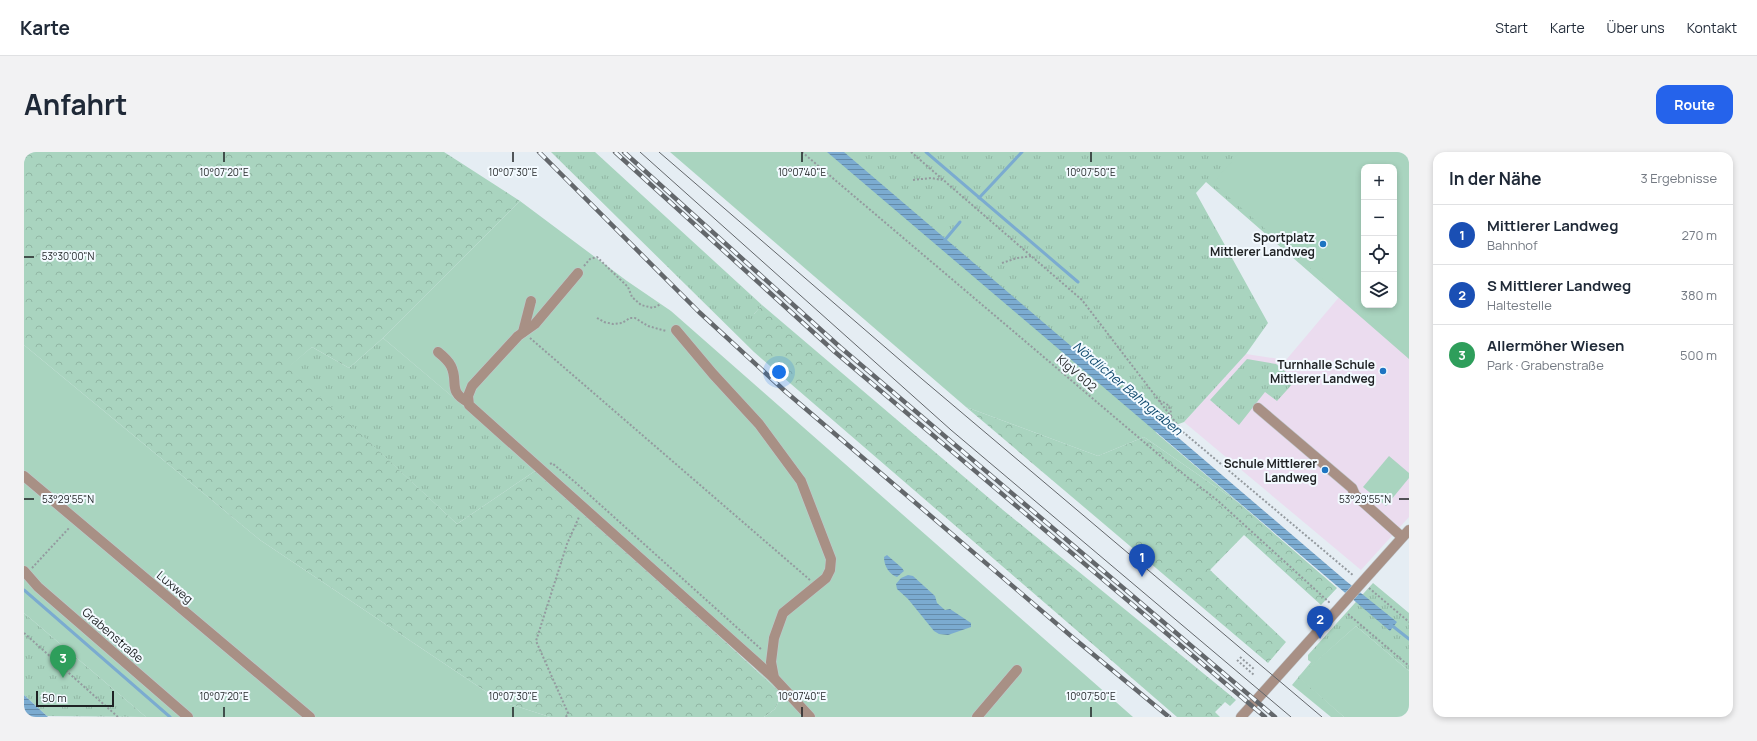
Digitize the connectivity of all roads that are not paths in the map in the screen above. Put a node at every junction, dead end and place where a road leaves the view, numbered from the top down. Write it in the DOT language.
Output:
graph roads {
  1 [pos="578,273"];
  2 [pos="531,301"];
  3 [pos="676,330"];
  4 [pos="523,332"];
  5 [pos="438,352"];
  6 [pos="468,402"];
  7 [pos="1258,408"];
  8 [pos="24,476"];
  9 [pos="1406,534"];
  10 [pos="25,572"];
  11 [pos="1017,670"];
  12 [pos="774,678"];
  13 [pos="188,717"];
  14 [pos="310,717"];
  15 [pos="810,717"];
  16 [pos="976,717"];
  17 [pos="1241,717"];
  1 -- 4 [label="street"];
  2 -- 4 [label="street"];
  3 -- 12 [label="street"];
  4 -- 6 [label="street"];
  5 -- 6 [label="street"];
  6 -- 12 [label="street"];
  7 -- 9 [label="street"];
  8 -- 14 [label="street, Luxweg"];
  9 -- 17 [label="street"];
  10 -- 13 [label="street, Grabenstraße"];
  11 -- 16 [label="street"];
  12 -- 15 [label="street"];
}
